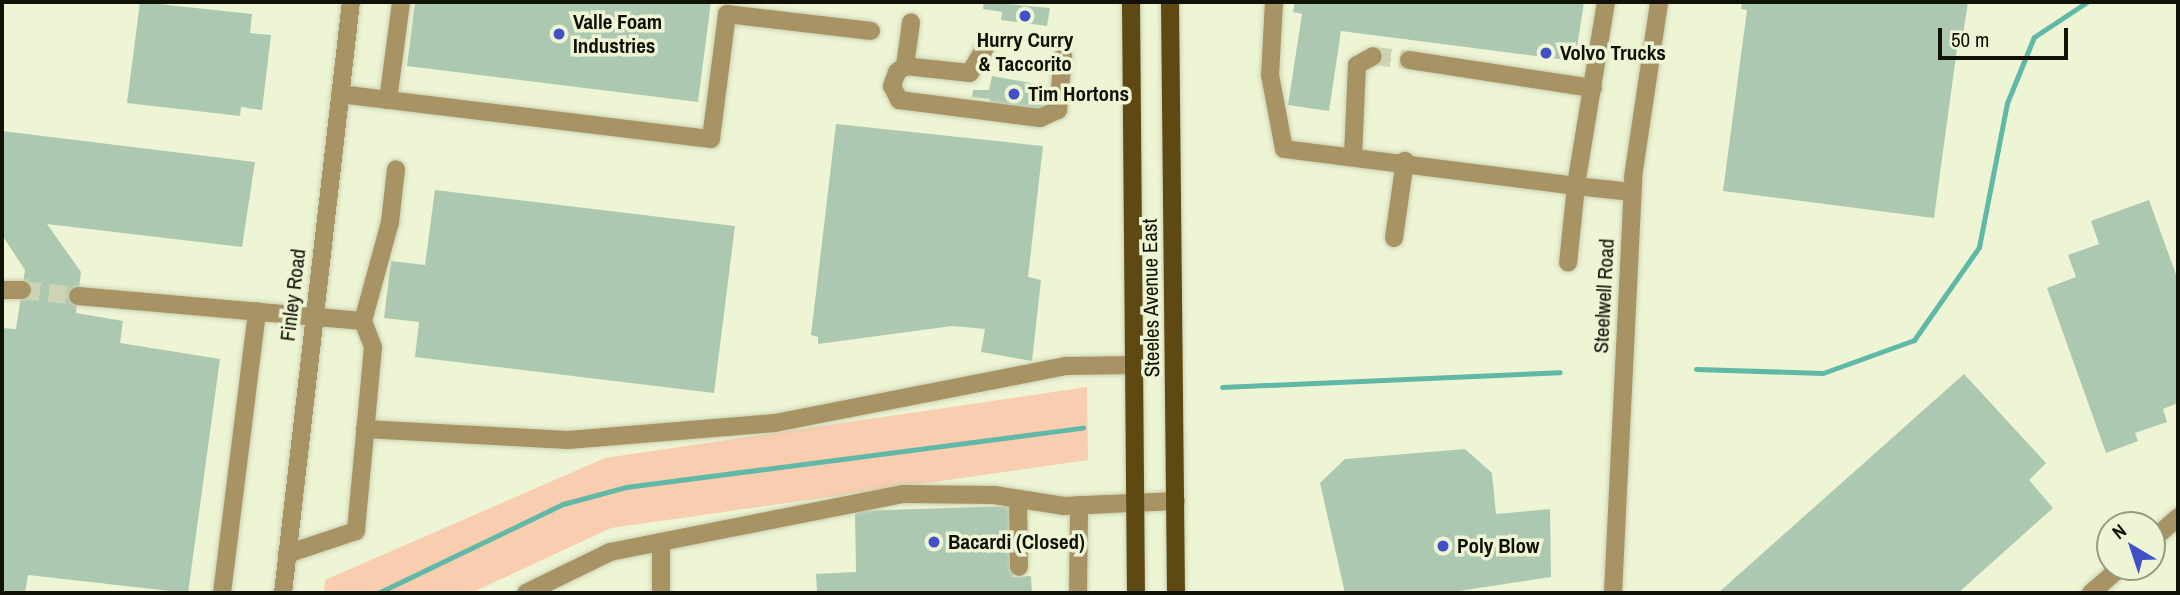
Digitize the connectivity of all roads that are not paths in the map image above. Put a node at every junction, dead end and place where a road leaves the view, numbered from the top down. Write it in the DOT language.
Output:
graph roads {
  1 [pos="351,2"];
  2 [pos="401,2"];
  3 [pos="1131,2"];
  4 [pos="1170,2"];
  5 [pos="1274,2"];
  6 [pos="1606,2"];
  7 [pos="1659,2"];
  8 [pos="911,22"];
  9 [pos="871,32"];
  10 [pos="986,46"];
  11 [pos="1063,55"];
  12 [pos="1373,56"];
  13 [pos="1409,60"];
  14 [pos="905,66"];
  15 [pos="1593,88"];
  16 [pos="340,94"];
  17 [pos="388,100"];
  18 [pos="1353,156"];
  19 [pos="1405,161"];
  20 [pos="396,169"];
  21 [pos="1576,186"];
  22 [pos="1632,192"];
  23 [pos="1394,238"];
  24 [pos="1568,263"];
  25 [pos="2,290"];
  26 [pos="22,290"];
  27 [pos="78,296"];
  28 [pos="257,311"];
  29 [pos="314,316"];
  30 [pos="363,321"];
  31 [pos="1135,365"];
  32 [pos="365,429"];
  33 [pos="1018,499"];
  34 [pos="1136,501"];
  35 [pos="1177,501"];
  36 [pos="1079,505"];
  37 [pos="661,542"];
  38 [pos="287,554"];
  39 [pos="1019,567"];
  40 [pos="2105,581"];
  41 [pos="222,593"];
  42 [pos="283,593"];
  43 [pos="526,593"];
  44 [pos="661,593"];
  45 [pos="1078,593"];
  46 [pos="1136,593"];
  47 [pos="1176,593"];
  48 [pos="1613,593"];
  49 [pos="2091,593"];
  1 -- 16 [label="street, Finley Road"];
  2 -- 17 [label="street"];
  3 -- 31 [label="main road, Steeles Avenue East"];
  4 -- 35 [label="main road, Steeles Avenue East"];
  5 -- 18 [label="street"];
  6 -- 15 [label="street"];
  7 -- 22 [label="street, Steelwell Road"];
  8 -- 14 [label="street"];
  9 -- 17 [label="street"];
  10 -- 14 [label="street"];
  11 -- 14 [label="street"];
  12 -- 18 [label="street"];
  13 -- 15 [label="street"];
  15 -- 21 [label="street"];
  16 -- 17 [label="street"];
  16 -- 29 [label="street, Finley Road"];
  18 -- 19 [label="street"];
  19 -- 21 [label="street"];
  19 -- 23 [label="street"];
  20 -- 30 [label="street"];
  21 -- 22 [label="street"];
  21 -- 24 [label="street"];
  22 -- 48 [label="street, Steelwell Road"];
  25 -- 26 [label="street"];
  27 -- 28 [label="street"];
  28 -- 29 [label="street"];
  28 -- 41 [label="street"];
  29 -- 30 [label="street"];
  29 -- 38 [label="street, Finley Road"];
  30 -- 32 [label="street"];
  31 -- 32 [label="street"];
  31 -- 34 [label="main road, Steeles Avenue East"];
  32 -- 38 [label="street"];
  33 -- 36 [label="street"];
  33 -- 37 [label="street"];
  33 -- 39 [label="street"];
  34 -- 35 [label="street"];
  34 -- 36 [label="street"];
  34 -- 46 [label="main road, Steeles Avenue East"];
  35 -- 47 [label="main road, Steeles Avenue East"];
  36 -- 45 [label="street"];
  37 -- 43 [label="street"];
  37 -- 44 [label="street"];
  38 -- 42 [label="street, Finley Road"];
  40 -- 49 [label="street"];
}
